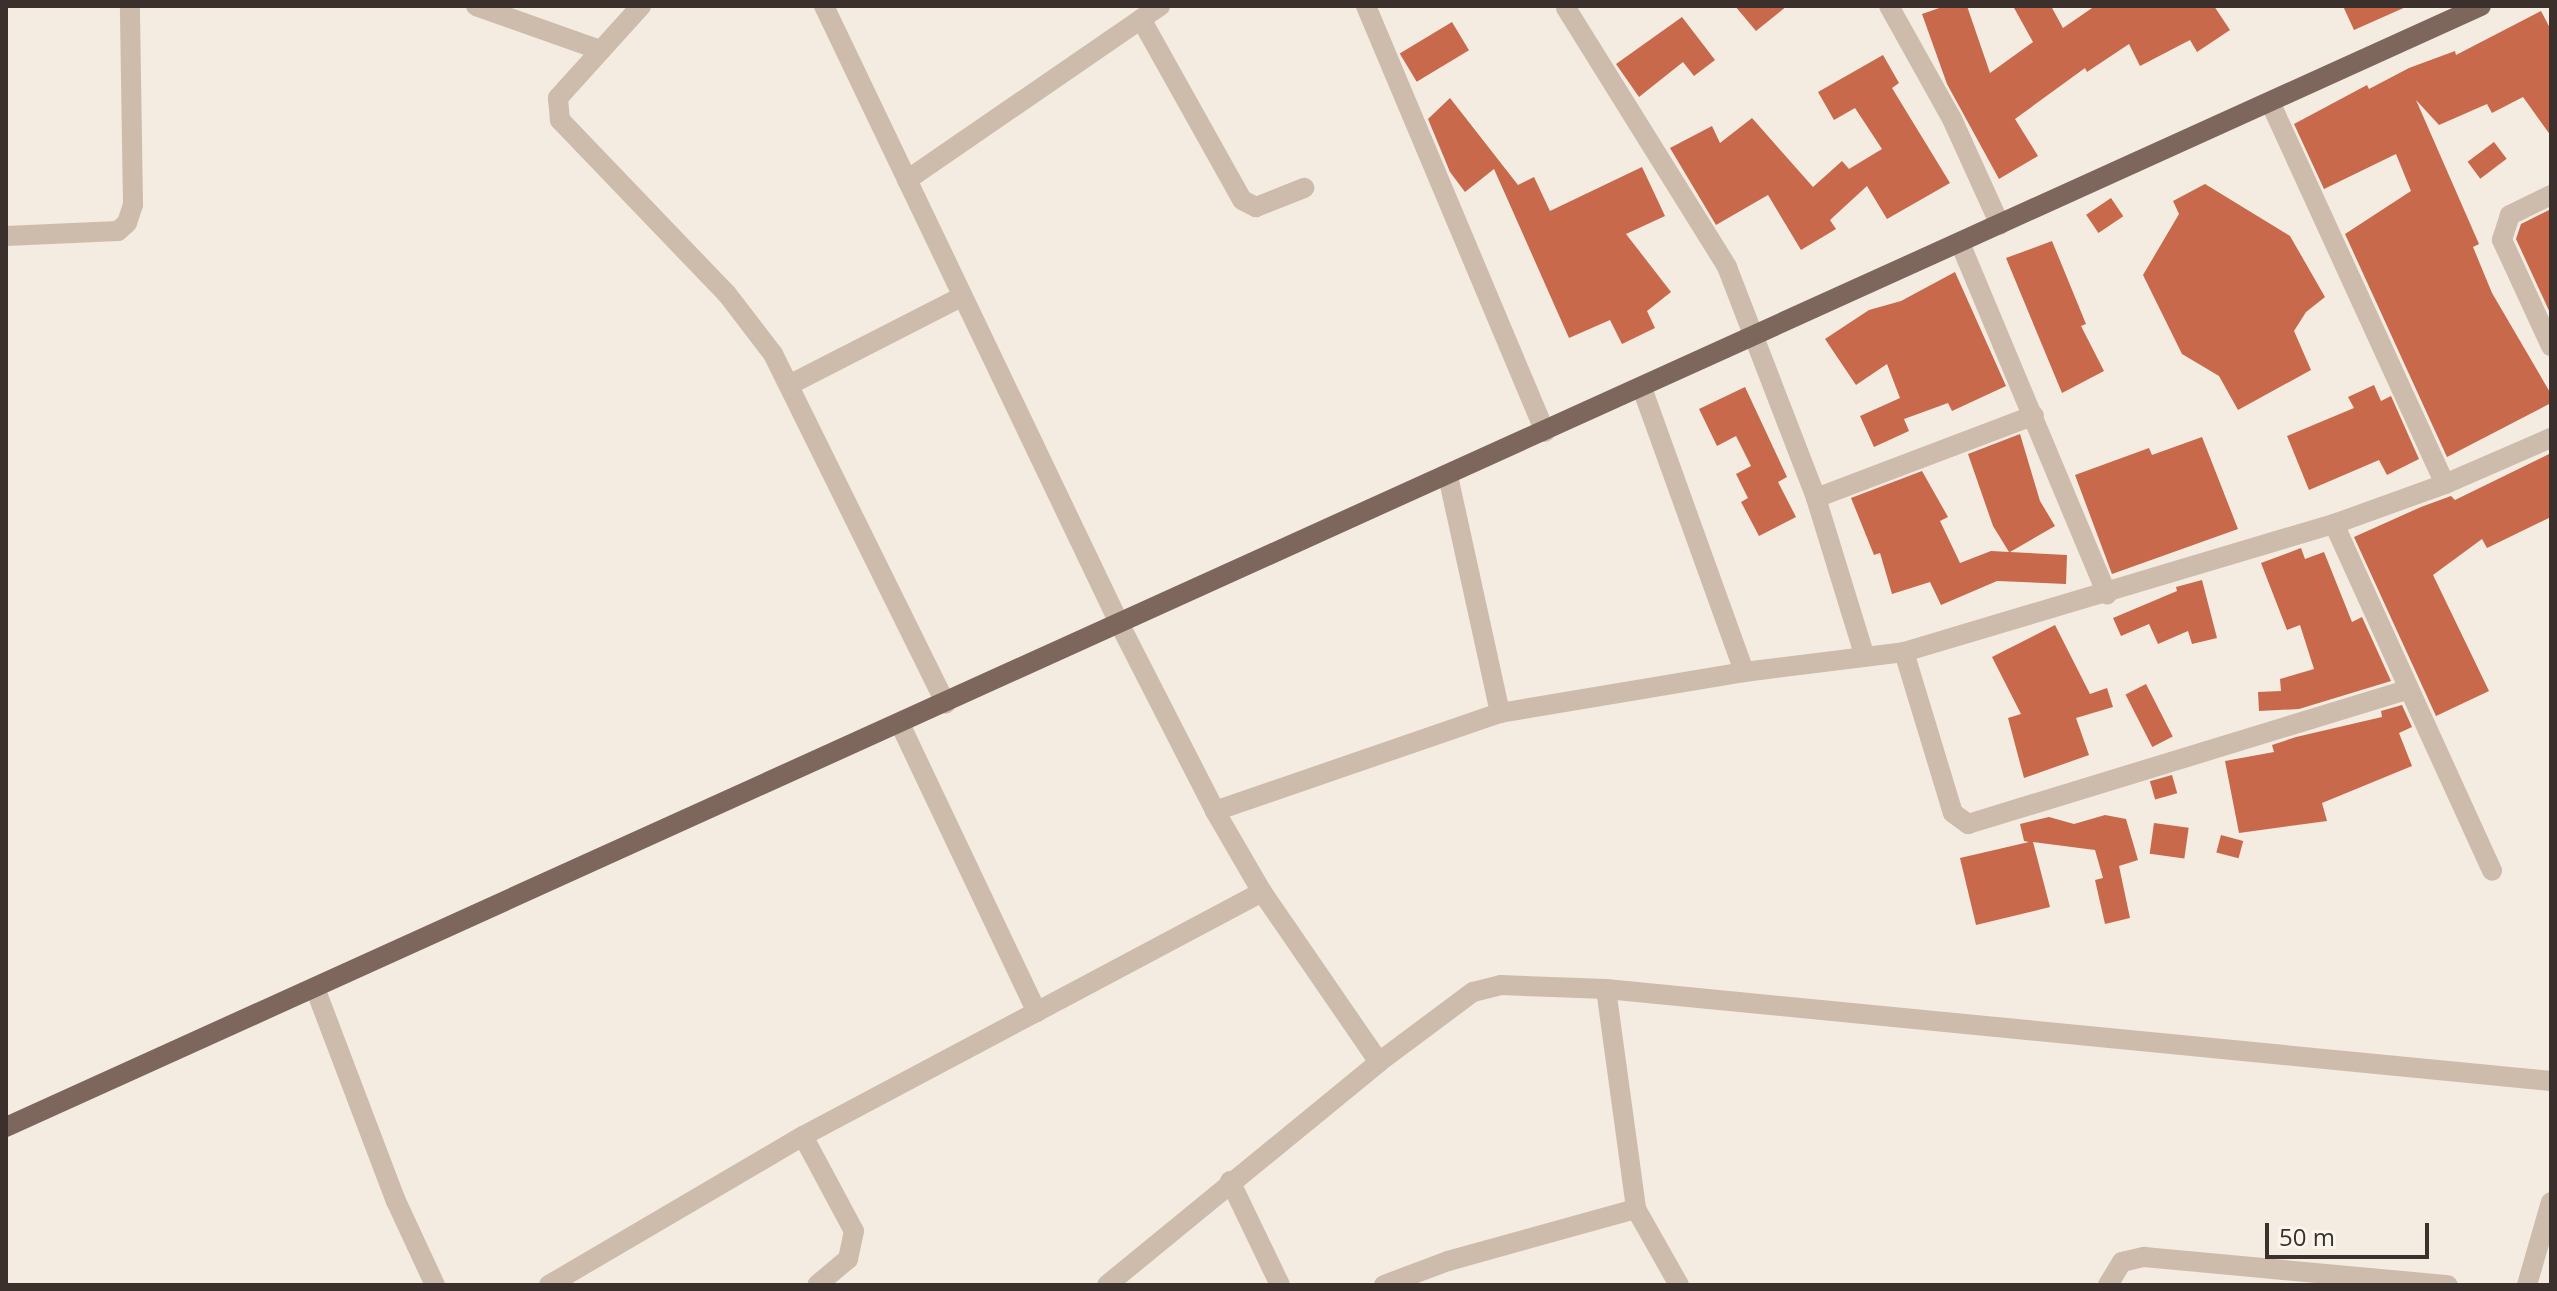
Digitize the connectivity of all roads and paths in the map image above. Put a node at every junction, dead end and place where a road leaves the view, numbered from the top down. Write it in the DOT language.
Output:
graph roads {
  1 [pos="130,6"];
  2 [pos="641,6"];
  3 [pos="824,6"];
  4 [pos="1160,6"];
  5 [pos="1366,6"];
  6 [pos="1889,6"];
  7 [pos="2481,6"];
  8 [pos="482,7"];
  9 [pos="1566,8"];
  10 [pos="2459,11"];
  11 [pos="1141,19"];
  12 [pos="600,50"];
  13 [pos="2270,102"];
  14 [pos="907,180"];
  15 [pos="1304,188"];
  16 [pos="2551,195"];
  17 [pos="2000,225"];
  18 [pos="6,236"];
  19 [pos="1960,243"];
  20 [pos="961,297"];
  21 [pos="1754,337"];
  22 [pos="2551,346"];
  23 [pos="789,385"];
  24 [pos="1642,388"];
  25 [pos="2034,415"];
  26 [pos="1545,432"];
  27 [pos="2551,438"];
  28 [pos="1448,476"];
  29 [pos="2445,484"];
  30 [pos="1816,498"];
  31 [pos="2334,524"];
  32 [pos="2107,595"];
  33 [pos="1120,625"];
  34 [pos="1904,652"];
  35 [pos="1865,657"];
  36 [pos="1744,672"];
  37 [pos="2409,689"];
  38 [pos="946,704"];
  39 [pos="1500,713"];
  40 [pos="900,724"];
  41 [pos="1215,811"];
  42 [pos="2492,871"];
  43 [pos="1262,892"];
  44 [pos="315,988"];
  45 [pos="1606,989"];
  46 [pos="1037,1012"];
  47 [pos="1379,1062"];
  48 [pos="2551,1081"];
  49 [pos="6,1127"];
  50 [pos="803,1136"];
  51 [pos="1230,1181"];
  52 [pos="2551,1202"];
  53 [pos="1636,1209"];
  54 [pos="2313,1280"];
  55 [pos="435,1285"];
  56 [pos="549,1285"];
  57 [pos="817,1285"];
  58 [pos="1107,1285"];
  59 [pos="1280,1285"];
  60 [pos="1384,1285"];
  61 [pos="1679,1285"];
  62 [pos="2108,1285"];
  63 [pos="2448,1285"];
  64 [pos="2527,1285"];
  1 -- 18 [label="street"];
  2 -- 12 [label="street"];
  3 -- 14 [label="street"];
  4 -- 11 [label="street"];
  5 -- 26 [label="street"];
  6 -- 17 [label="street"];
  7 -- 10 [label="main road"];
  8 -- 12 [label="street"];
  9 -- 21 [label="street"];
  10 -- 13 [label="main road"];
  11 -- 14 [label="street"];
  11 -- 15 [label="street"];
  12 -- 23 [label="street"];
  13 -- 17 [label="main road"];
  13 -- 29 [label="street"];
  14 -- 20 [label="street"];
  16 -- 22 [label="street"];
  17 -- 19 [label="main road"];
  19 -- 21 [label="main road"];
  19 -- 25 [label="street"];
  20 -- 23 [label="street"];
  20 -- 33 [label="street"];
  21 -- 24 [label="main road"];
  21 -- 30 [label="street"];
  23 -- 38 [label="street"];
  24 -- 26 [label="main road"];
  24 -- 36 [label="street"];
  25 -- 30 [label="street"];
  25 -- 32 [label="street"];
  26 -- 28 [label="main road"];
  27 -- 29 [label="street"];
  28 -- 33 [label="main road"];
  28 -- 39 [label="street"];
  29 -- 31 [label="street"];
  30 -- 35 [label="street"];
  31 -- 32 [label="street"];
  31 -- 37 [label="street"];
  32 -- 34 [label="street"];
  33 -- 38 [label="main road"];
  33 -- 41 [label="street"];
  34 -- 35 [label="street"];
  34 -- 37 [label="street"];
  35 -- 36 [label="street"];
  36 -- 39 [label="street"];
  37 -- 42 [label="street"];
  38 -- 40 [label="main road"];
  39 -- 41 [label="street"];
  40 -- 44 [label="main road"];
  40 -- 46 [label="street"];
  41 -- 43 [label="street"];
  43 -- 46 [label="street"];
  43 -- 47 [label="street"];
  44 -- 49 [label="main road"];
  44 -- 55 [label="street"];
  45 -- 47 [label="street"];
  45 -- 48 [label="street"];
  45 -- 53 [label="street"];
  46 -- 50 [label="street"];
  47 -- 51 [label="street"];
  50 -- 56 [label="street"];
  50 -- 57 [label="street"];
  51 -- 58 [label="street"];
  51 -- 59 [label="street"];
  52 -- 64 [label="street"];
  53 -- 60 [label="street"];
  53 -- 61 [label="street"];
  54 -- 62 [label="street"];
  54 -- 63 [label="street"];
}
